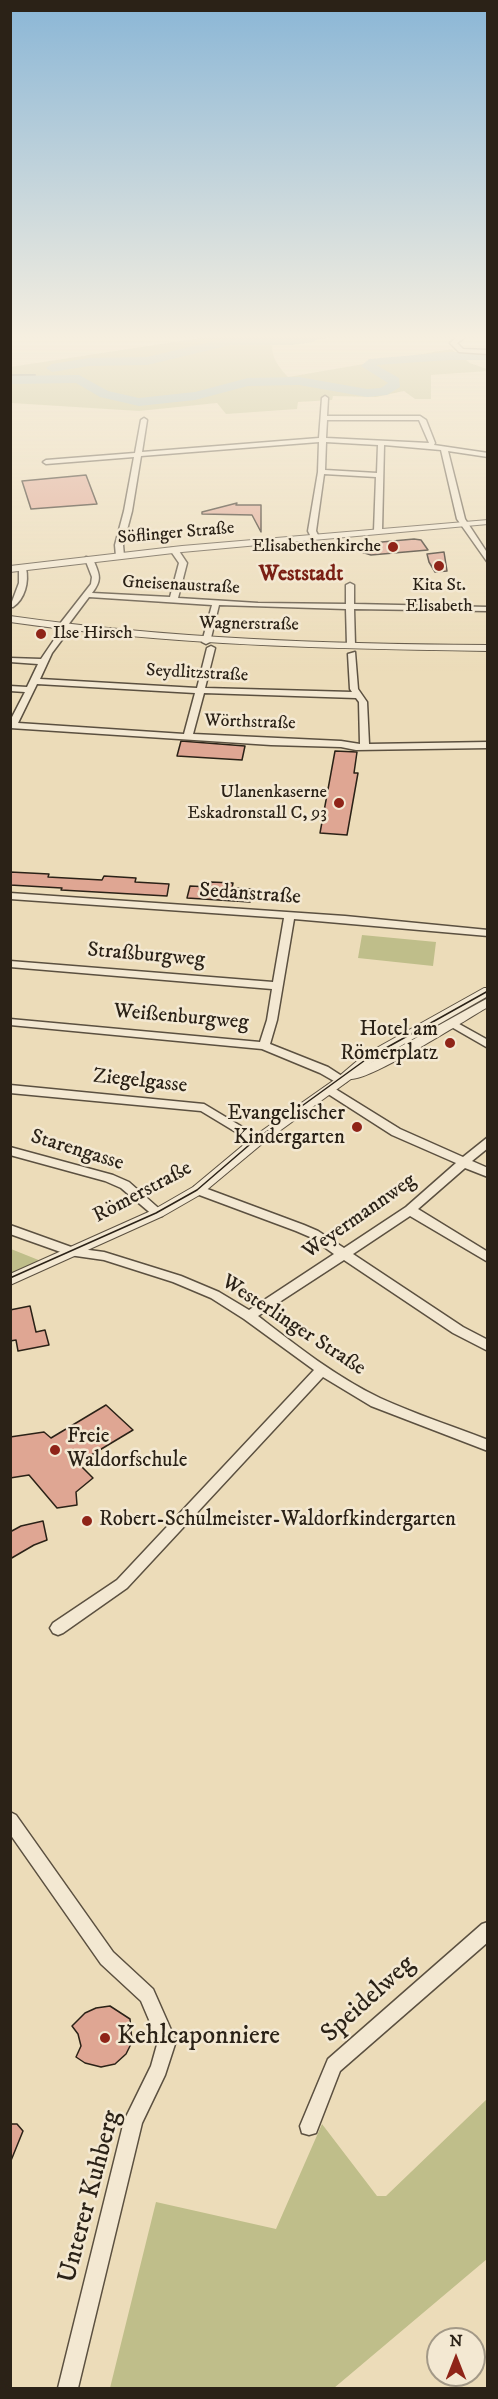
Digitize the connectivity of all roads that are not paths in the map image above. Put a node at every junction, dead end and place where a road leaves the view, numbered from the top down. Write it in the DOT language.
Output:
graph roads {
  1 [pos="137,450"];
  2 [pos="199,450"];
  3 [pos="322,450"];
  4 [pos="380,450"];
  5 [pos="444,450"];
  6 [pos="456,450"];
  7 [pos="136,455"];
  8 [pos="488,455"];
  9 [pos="46,462"];
  10 [pos="321,472"];
  11 [pos="378,475"];
  12 [pos="488,522"];
  13 [pos="463,524"];
  14 [pos="378,531"];
  15 [pos="315,537"];
  16 [pos="174,550"];
  17 [pos="120,556"];
  18 [pos="89,559"];
  19 [pos="488,561"];
  20 [pos="22,568"];
  21 [pos="10,569"];
  22 [pos="350,585"];
  23 [pos="89,595"];
  24 [pos="174,601"];
  25 [pos="216,603"];
  26 [pos="13,605"];
  27 [pos="351,607"];
  28 [pos="488,609"];
  29 [pos="10,619"];
  30 [pos="10,626"];
  31 [pos="62,630"];
  32 [pos="209,645"];
  33 [pos="488,648"];
  34 [pos="352,649"];
  35 [pos="488,654"];
  36 [pos="10,660"];
  37 [pos="43,662"];
  38 [pos="32,686"];
  39 [pos="10,688"];
  40 [pos="199,691"];
  41 [pos="357,695"];
  42 [pos="12,725"];
  43 [pos="188,737"];
  44 [pos="488,744"];
  45 [pos="365,747"];
  46 [pos="10,896"];
  47 [pos="290,915"];
  48 [pos="488,933"];
  49 [pos="10,964"];
  50 [pos="278,986"];
  51 [pos="488,991"];
  52 [pos="488,1002"];
  53 [pos="10,1022"];
  54 [pos="452,1023"];
  55 [pos="488,1045"];
  56 [pos="264,1046"];
  57 [pos="341,1081"];
  58 [pos="10,1089"];
  59 [pos="329,1089"];
  60 [pos="258,1140"];
  61 [pos="488,1141"];
  62 [pos="10,1151"];
  63 [pos="464,1163"];
  64 [pos="488,1173"];
  65 [pos="198,1190"];
  66 [pos="410,1210"];
  67 [pos="158,1213"];
  68 [pos="10,1230"];
  69 [pos="73,1252"];
  70 [pos="344,1253"];
  71 [pos="488,1258"];
  72 [pos="10,1280"];
  73 [pos="249,1316"];
  74 [pos="488,1346"];
  75 [pos="322,1370"];
  76 [pos="488,1446"];
  77 [pos="58,1628"];
  78 [pos="10,1820"];
  79 [pos="488,1930"];
  80 [pos="309,2126"];
  81 [pos="68,2388"];
  1 -- 7 [label="street"];
  2 -- 7 [label="street"];
  3 -- 10 [label="street"];
  4 -- 11 [label="street"];
  5 -- 13 [label="street"];
  6 -- 8 [label="street"];
  7 -- 9 [label="street"];
  7 -- 17 [label="street"];
  10 -- 11 [label="street"];
  10 -- 15 [label="street"];
  11 -- 14 [label="street"];
  12 -- 13 [label="street, Söflinger Straße"];
  13 -- 14 [label="street, Söflinger Straße"];
  13 -- 19 [label="street"];
  14 -- 15 [label="street, Söflinger Straße"];
  15 -- 16 [label="street, Söflinger Straße"];
  16 -- 17 [label="street, Söflinger Straße"];
  16 -- 24 [label="street"];
  17 -- 18 [label="street, Söflinger Straße"];
  18 -- 20 [label="street, Söflinger Straße"];
  18 -- 23 [label="street"];
  20 -- 21 [label="street, Söflinger Straße"];
  20 -- 26 [label="street"];
  22 -- 27 [label="street"];
  23 -- 24 [label="street, Gneisenaustraße"];
  23 -- 31 [label="street"];
  24 -- 25 [label="street, Gneisenaustraße"];
  25 -- 27 [label="street, Gneisenaustraße"];
  25 -- 32 [label="street"];
  27 -- 28 [label="street, Gneisenaustraße"];
  27 -- 34 [label="street"];
  29 -- 31 [label="street, Wagnerstraße"];
  30 -- 31 [label="street, Wagnerstraße"];
  31 -- 32 [label="street, Wagnerstraße"];
  31 -- 37 [label="street"];
  32 -- 34 [label="street, Wagnerstraße"];
  32 -- 40 [label="street"];
  33 -- 34 [label="street, Wagnerstraße"];
  34 -- 35 [label="street, Wagnerstraße"];
  34 -- 41 [label="street"];
  36 -- 37 [label="street"];
  37 -- 38 [label="street"];
  38 -- 39 [label="street, Seydlitzstraße"];
  38 -- 40 [label="street, Seydlitzstraße"];
  38 -- 42 [label="street"];
  40 -- 41 [label="street, Seydlitzstraße"];
  40 -- 43 [label="street"];
  41 -- 45 [label="street"];
  42 -- 43 [label="street, Wörthstraße"];
  43 -- 45 [label="street, Wörthstraße"];
  44 -- 45 [label="street, Wörthstraße"];
  46 -- 47 [label="street, Sedanstraße"];
  47 -- 48 [label="street, Sedanstraße"];
  47 -- 50 [label="street"];
  49 -- 50 [label="street, Straßburgweg"];
  50 -- 56 [label="street"];
  51 -- 57 [label="street, Römerstraße"];
  52 -- 54 [label="street, Römerstraße"];
  53 -- 56 [label="street, Weißenburgweg"];
  54 -- 55 [label="street"];
  54 -- 57 [label="street, Römerstraße"];
  56 -- 57 [label="street, Weißenburgweg"];
  57 -- 59 [label="street, Römerstraße"];
  58 -- 60 [label="street, Ziegelgasse"];
  59 -- 60 [label="street, Römerstraße"];
  59 -- 63 [label="street"];
  60 -- 65 [label="street, Römerstraße"];
  61 -- 63 [label="street, Weyermannweg"];
  62 -- 67 [label="street, Starengasse"];
  63 -- 64 [label="street"];
  63 -- 66 [label="street, Weyermannweg"];
  65 -- 67 [label="street, Römerstraße"];
  65 -- 70 [label="street"];
  66 -- 70 [label="street, Weyermannweg"];
  66 -- 71 [label="street"];
  67 -- 69 [label="street, Römerstraße"];
  68 -- 69 [label="street, Westerlinger Straße"];
  69 -- 72 [label="street, Römerstraße"];
  69 -- 73 [label="street, Westerlinger Straße"];
  70 -- 73 [label="street, Weyermannweg"];
  70 -- 74 [label="street"];
  73 -- 75 [label="street, Westerlinger Straße"];
  75 -- 76 [label="street, Westerlinger Straße"];
  75 -- 77 [label="street"];
  78 -- 81 [label="street, Unterer Kuhberg"];
  79 -- 80 [label="street, Speidelweg"];
}
